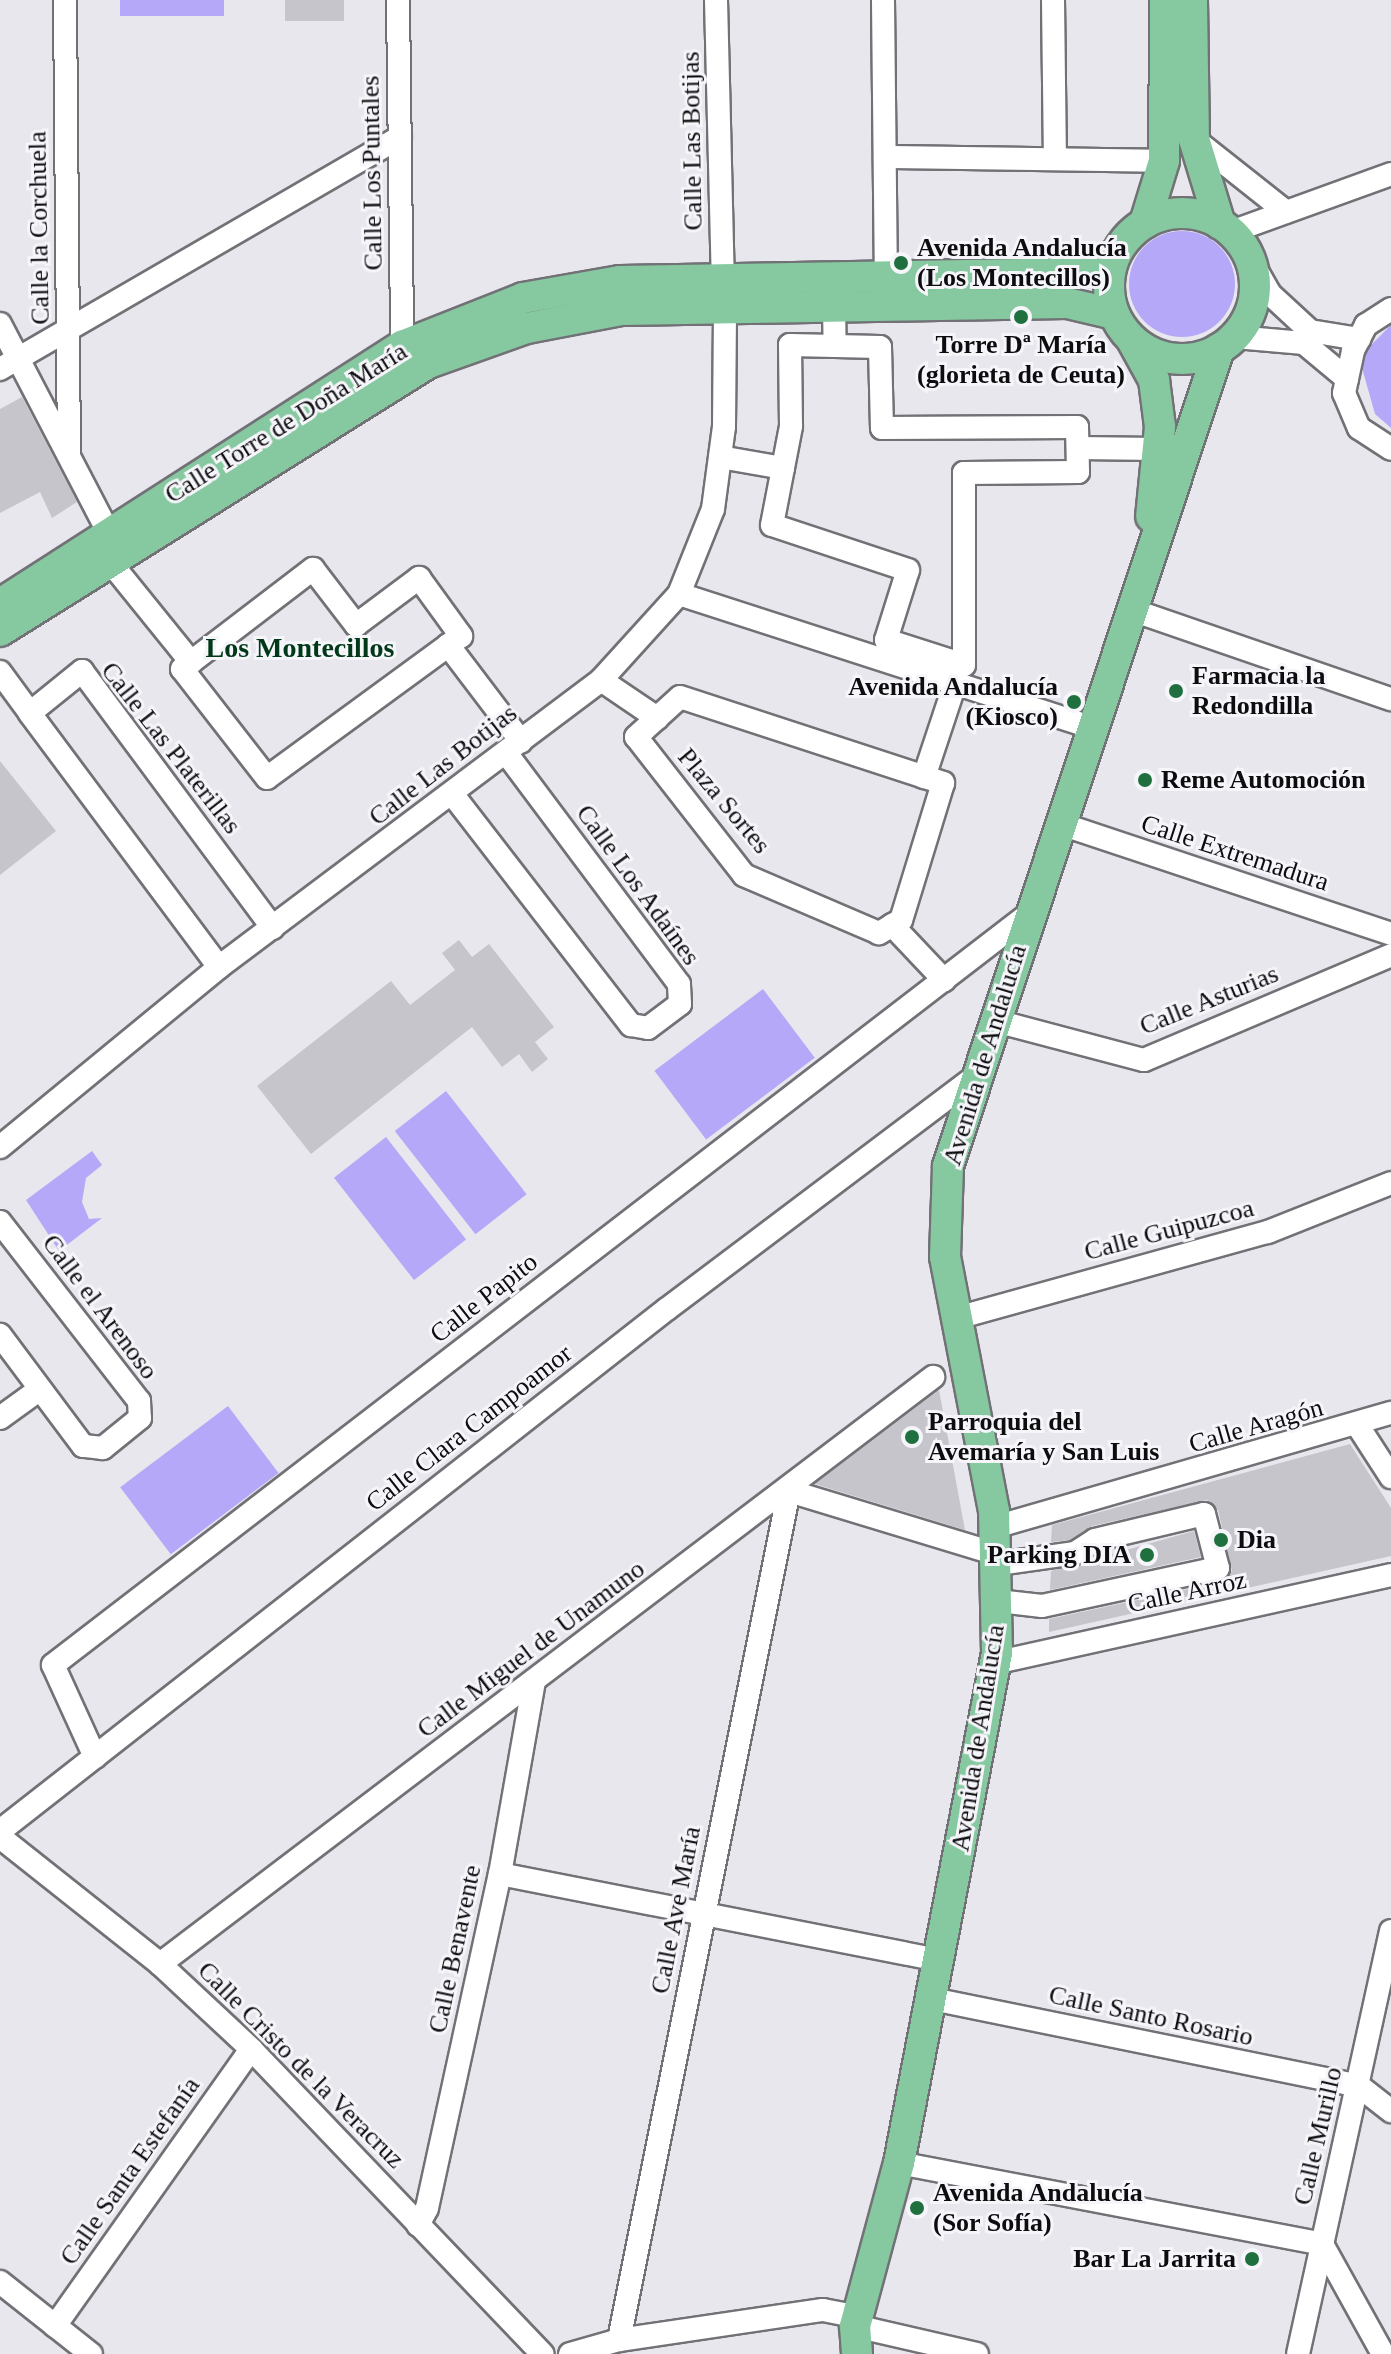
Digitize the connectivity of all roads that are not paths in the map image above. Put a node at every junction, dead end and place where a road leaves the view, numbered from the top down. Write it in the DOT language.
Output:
graph roads {
  1 [pos="65,0"];
  2 [pos="398,0"];
  3 [pos="716,0"];
  4 [pos="883,0"];
  5 [pos="1053,0"];
  6 [pos="1165,0"];
  7 [pos="1192,0"];
  8 [pos="400,137"];
  9 [pos="1194,139"];
  10 [pos="885,157"];
  11 [pos="1055,158"];
  12 [pos="1164,161"];
  13 [pos="1391,174"];
  14 [pos="1286,212"];
  15 [pos="1145,223"];
  16 [pos="1226,228"];
  17 [pos="1115,255"];
  18 [pos="1250,259"];
  19 [pos="886,279"];
  20 [pos="724,295"];
  21 [pos="834,307"];
  22 [pos="1391,309"];
  23 [pos="1114,314"];
  24 [pos="0,324"];
  25 [pos="67,331"];
  26 [pos="1359,339"];
  27 [pos="1132,340"];
  28 [pos="1227,343"];
  29 [pos="402,346"];
  30 [pos="835,346"];
  31 [pos="9,364"];
  32 [pos="1347,379"];
  33 [pos="1078,448"];
  34 [pos="1158,449"];
  35 [pos="1391,449"];
  36 [pos="69,455"];
  37 [pos="720,457"];
  38 [pos="783,468"];
  39 [pos="110,548"];
  40 [pos="1145,571"];
  41 [pos="679,594"];
  42 [pos="0,604"];
  43 [pos="1132,610"];
  44 [pos="0,631"];
  45 [pos="448,645"];
  46 [pos="916,661"];
  47 [pos="191,662"];
  48 [pos="0,672"];
  49 [pos="601,680"];
  50 [pos="955,684"];
  51 [pos="1391,699"];
  52 [pos="30,713"];
  53 [pos="657,718"];
  54 [pos="1093,728"];
  55 [pos="514,747"];
  56 [pos="924,777"];
  57 [pos="453,795"];
  58 [pos="1061,824"];
  59 [pos="1029,914"];
  60 [pos="892,925"];
  61 [pos="273,928"];
  62 [pos="1391,934"];
  63 [pos="1391,955"];
  64 [pos="219,967"];
  65 [pos="944,980"];
  66 [pos="996,1021"];
  67 [pos="978,1075"];
  68 [pos="0,1147"];
  69 [pos="1391,1183"];
  70 [pos="0,1222"];
  71 [pos="957,1318"];
  72 [pos="0,1335"];
  73 [pos="933,1377"];
  74 [pos="40,1389"];
  75 [pos="1391,1413"];
  76 [pos="0,1418"];
  77 [pos="1358,1426"];
  78 [pos="1391,1477"];
  79 [pos="789,1491"];
  80 [pos="997,1548"];
  81 [pos="1391,1575"];
  82 [pos="999,1601"];
  83 [pos="994,1663"];
  84 [pos="534,1681"];
  85 [pos="95,1757"];
  86 [pos="0,1831"];
  87 [pos="0,1837"];
  88 [pos="500,1874"];
  89 [pos="703,1914"];
  90 [pos="1391,1931"];
  91 [pos="940,1960"];
  92 [pos="160,1964"];
  93 [pos="932,1999"];
  94 [pos="251,2049"];
  95 [pos="1359,2086"];
  96 [pos="1391,2111"];
  97 [pos="899,2163"];
  98 [pos="418,2225"];
  99 [pos="1322,2244"];
  100 [pos="0,2282"];
  101 [pos="55,2326"];
  102 [pos="857,2332"];
  103 [pos="619,2340"];
  104 [pos="91,2354"];
  105 [pos="542,2354"];
  106 [pos="570,2354"];
  107 [pos="977,2354"];
  108 [pos="1298,2354"];
  109 [pos="1383,2354"];
  1 -- 25 [label="street, Calle la Corchuela"];
  2 -- 8 [label="street, Calle Los Puntales"];
  3 -- 20 [label="street, Calle Las Botijas"];
  4 -- 10 [label="street"];
  5 -- 11 [label="street"];
  6 -- 12 [label="main road"];
  7 -- 9 [label="main road"];
  8 -- 25 [label="street"];
  8 -- 29 [label="street, Calle Los Puntales"];
  9 -- 14 [label="street"];
  9 -- 16 [label="main road"];
  10 -- 11 [label="street"];
  10 -- 19 [label="street"];
  11 -- 12 [label="street"];
  12 -- 15 [label="main road"];
  13 -- 14 [label="street"];
  14 -- 16 [label="street"];
  15 -- 16 [label="main road"];
  15 -- 17 [label="main road"];
  16 -- 18 [label="main road"];
  17 -- 19 [label="main road, Calle Torre de Doña María"];
  17 -- 23 [label="main road"];
  18 -- 26 [label="street"];
  18 -- 28 [label="main road"];
  19 -- 20 [label="main road, Calle Torre de Doña María"];
  20 -- 21 [label="main road, Calle Torre de Doña María"];
  20 -- 29 [label="main road, Calle Torre de Doña María"];
  20 -- 37 [label="street, Calle Las Botijas"];
  20 -- 39 [label="main road, Calle Torre de Doña María"];
  21 -- 23 [label="main road, Calle Torre de Doña María"];
  21 -- 30 [label="street"];
  22 -- 26 [label="street"];
  23 -- 27 [label="main road"];
  24 -- 31 [label="street"];
  25 -- 31 [label="street"];
  25 -- 36 [label="street, Calle la Corchuela"];
  26 -- 32 [label="street"];
  27 -- 28 [label="main road"];
  27 -- 34 [label="main road, Avenida de Andalucía"];
  28 -- 32 [label="street"];
  28 -- 40 [label="main road, Avenida de Andalucía"];
  29 -- 39 [label="main road, Calle Torre de Doña María"];
  30 -- 33 [label="street"];
  30 -- 38 [label="street"];
  31 -- 36 [label="street"];
  32 -- 35 [label="street"];
  33 -- 34 [label="street"];
  33 -- 46 [label="street"];
  34 -- 40 [label="main road, Avenida de Andalucía"];
  36 -- 39 [label="street"];
  37 -- 38 [label="street"];
  37 -- 41 [label="street, Calle Las Botijas"];
  38 -- 46 [label="street"];
  39 -- 42 [label="main road, Calle Torre de Doña María"];
  39 -- 44 [label="main road, Calle Torre de Doña María"];
  39 -- 47 [label="street"];
  40 -- 43 [label="main road, Avenida de Andalucía"];
  41 -- 46 [label="street"];
  41 -- 49 [label="street, Calle Las Botijas"];
  43 -- 51 [label="street"];
  43 -- 54 [label="main road, Avenida de Andalucía"];
  45 -- 47 [label="street"];
  45 -- 47 [label="street"];
  45 -- 55 [label="street"];
  46 -- 50 [label="street"];
  48 -- 52 [label="street"];
  49 -- 53 [label="street"];
  49 -- 55 [label="street, Calle Las Botijas"];
  50 -- 54 [label="street"];
  50 -- 56 [label="street"];
  52 -- 61 [label="street, Calle Las Platerillas"];
  52 -- 64 [label="street"];
  53 -- 56 [label="street, Plaza Sortes"];
  53 -- 60 [label="street, Plaza Sortes"];
  54 -- 58 [label="main road, Avenida de Andalucía"];
  55 -- 57 [label="street, Calle Las Botijas"];
  55 -- 57 [label="street, Calle Los Adaínes"];
  56 -- 60 [label="street"];
  57 -- 61 [label="street, Calle Las Botijas"];
  58 -- 59 [label="main road, Avenida de Andalucía"];
  58 -- 62 [label="street, Calle Extremadura"];
  59 -- 65 [label="street, Calle Papito"];
  59 -- 66 [label="main road, Avenida de Andalucía"];
  60 -- 65 [label="street"];
  61 -- 64 [label="street, Calle Las Botijas"];
  63 -- 66 [label="street, Calle Asturias"];
  64 -- 68 [label="street, Calle Las Botijas"];
  65 -- 85 [label="street, Calle Papito"];
  66 -- 67 [label="main road, Avenida de Andalucía"];
  67 -- 71 [label="main road, Avenida de Andalucía"];
  67 -- 85 [label="street, Calle Clara Campoamor"];
  69 -- 71 [label="street, Calle Guipuzcoa"];
  70 -- 74 [label="street, Calle el Arenoso"];
  71 -- 80 [label="main road, Avenida de Andalucía"];
  72 -- 74 [label="street, Calle el Arenoso"];
  73 -- 79 [label="street, Calle Miguel de Unamuno"];
  74 -- 76 [label="street"];
  75 -- 77 [label="street, Calle Aragón"];
  77 -- 78 [label="street"];
  77 -- 80 [label="street, Calle Aragón"];
  79 -- 80 [label="street"];
  79 -- 84 [label="street, Calle Miguel de Unamuno"];
  79 -- 89 [label="street, Calle Ave María"];
  80 -- 82 [label="main road, Avenida de Andalucía"];
  80 -- 82 [label="street"];
  81 -- 83 [label="street, Calle Arroz"];
  82 -- 83 [label="main road, Avenida de Andalucía"];
  83 -- 91 [label="main road, Avenida de Andalucía"];
  84 -- 88 [label="street, Calle Benavente"];
  84 -- 92 [label="street, Calle Miguel de Unamuno"];
  85 -- 86 [label="street, Calle Clara Campoamor"];
  87 -- 92 [label="street, Calle Cristo de la Veracruz"];
  88 -- 89 [label="street"];
  88 -- 98 [label="street, Calle Benavente"];
  89 -- 91 [label="street"];
  89 -- 103 [label="street, Calle Ave María"];
  90 -- 95 [label="street, Calle Murillo"];
  91 -- 93 [label="main road, Avenida de Andalucía"];
  92 -- 94 [label="street, Calle Cristo de la Veracruz"];
  93 -- 95 [label="street, Calle Santo Rosario"];
  93 -- 97 [label="main road, Avenida de Andalucía"];
  94 -- 98 [label="street, Calle Cristo de la Veracruz"];
  94 -- 101 [label="street, Calle Santa Estefanía"];
  95 -- 96 [label="street"];
  95 -- 99 [label="street, Calle Murillo"];
  97 -- 99 [label="street"];
  97 -- 102 [label="main road, Avenida de Andalucía"];
  98 -- 105 [label="street, Calle Cristo de la Veracruz"];
  99 -- 108 [label="street, Calle Murillo"];
  99 -- 109 [label="street"];
  100 -- 101 [label="street"];
  101 -- 104 [label="street"];
  102 -- 103 [label="street"];
  102 -- 107 [label="street"];
  103 -- 106 [label="street"];
}
